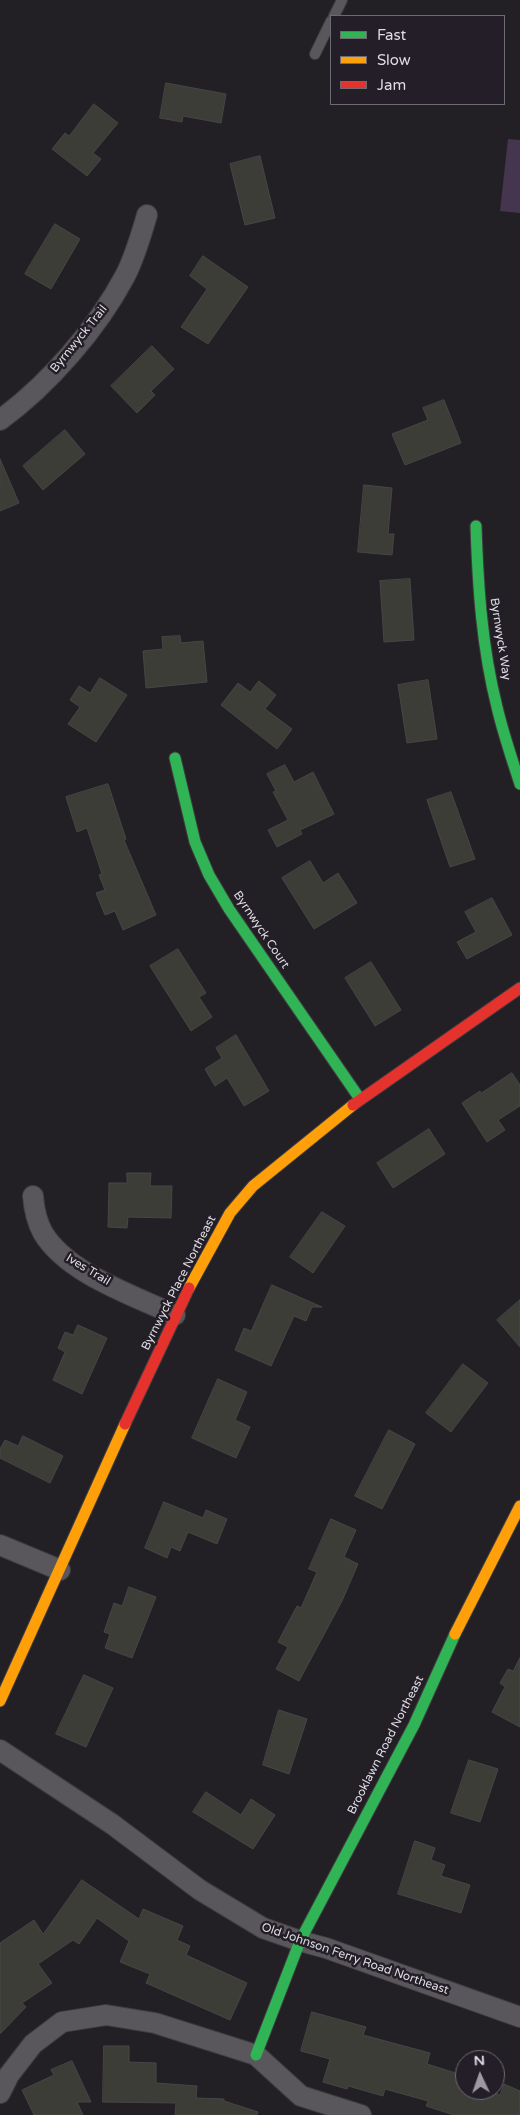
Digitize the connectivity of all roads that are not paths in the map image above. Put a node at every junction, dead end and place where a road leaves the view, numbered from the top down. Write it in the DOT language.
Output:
graph roads {
  1 [pos="342,0"];
  2 [pos="334,15"];
  3 [pos="330,24"];
  4 [pos="315,54"];
  5 [pos="146,215"];
  6 [pos="0,420"];
  7 [pos="476,526"];
  8 [pos="175,758"];
  9 [pos="520,784"];
  10 [pos="520,988"];
  11 [pos="360,1099"];
  12 [pos="33,1196"];
  13 [pos="175,1315"];
  14 [pos="520,1506"];
  15 [pos="0,1545"];
  16 [pos="60,1570"];
  17 [pos="0,1701"];
  18 [pos="0,1750"];
  19 [pos="300,1941"];
  20 [pos="520,2017"];
  21 [pos="256,2055"];
  22 [pos="0,2093"];
  23 [pos="361,2115"];
  1 -- 2 [label="lane"];
  3 -- 4 [label="lane"];
  5 -- 6 [label="street, Byrnwyck Trail"];
  7 -- 9 [label="street, Byrnwyck Way"];
  8 -- 11 [label="street, Byrnwyck Court"];
  10 -- 11 [label="street, Byrnwyck Place Northeast"];
  11 -- 13 [label="street, Byrnwyck Place Northeast"];
  12 -- 13 [label="street, Ives Trail"];
  13 -- 16 [label="street, Byrnwyck Place Northeast"];
  14 -- 19 [label="street, Brooklawn Road Northeast"];
  15 -- 16 [label="street"];
  16 -- 17 [label="street, Byrnwyck Place Northeast"];
  18 -- 19 [label="street, Old Johnson Ferry Road Northeast"];
  19 -- 20 [label="street, Old Johnson Ferry Road Northeast"];
  19 -- 21 [label="street, Brooklawn Road Northeast"];
  21 -- 22 [label="street"];
  21 -- 23 [label="street"];
}
